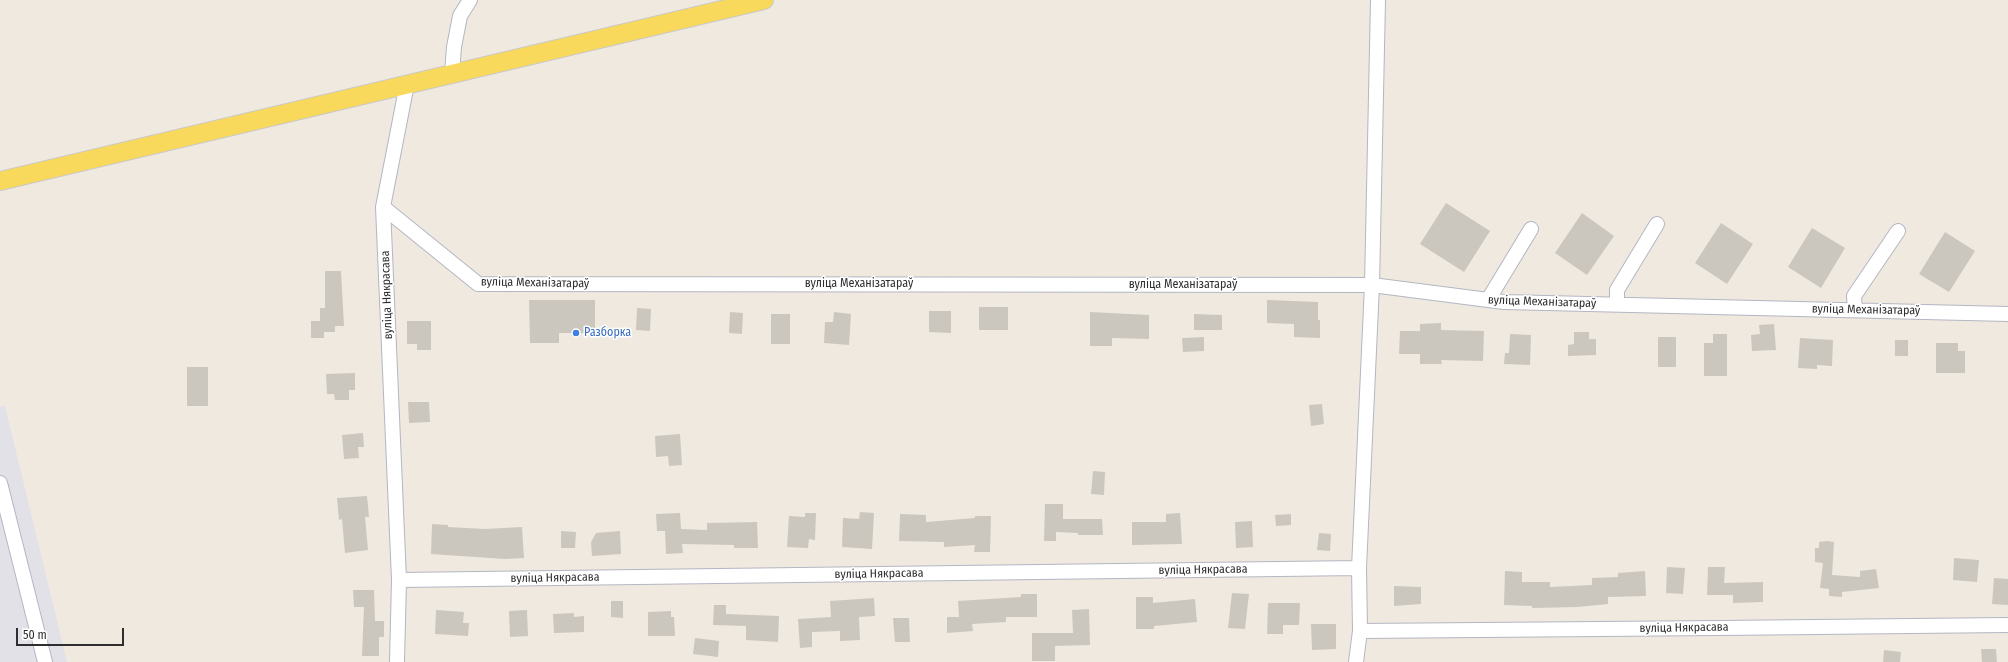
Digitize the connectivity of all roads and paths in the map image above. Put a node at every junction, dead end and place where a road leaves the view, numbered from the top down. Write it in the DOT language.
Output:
graph roads {
  1 [pos="470,0"];
  2 [pos="764,0"];
  3 [pos="1378,0"];
  4 [pos="452,74"];
  5 [pos="407,84"];
  6 [pos="0,181"];
  7 [pos="383,207"];
  8 [pos="1657,224"];
  9 [pos="1531,229"];
  10 [pos="1898,231"];
  11 [pos="1372,285"];
  12 [pos="1488,300"];
  13 [pos="1618,304"];
  14 [pos="1855,310"];
  15 [pos="2008,314"];
  16 [pos="0,483"];
  17 [pos="1359,568"];
  18 [pos="399,580"];
  19 [pos="2008,625"];
  20 [pos="1360,631"];
  21 [pos="45,662"];
  22 [pos="398,662"];
  23 [pos="1356,662"];
  1 -- 4 [label="street"];
  2 -- 4 [label="main road"];
  3 -- 11 [label="street"];
  4 -- 5 [label="main road"];
  5 -- 6 [label="main road"];
  5 -- 7 [label="street, вуліца Някрасава"];
  7 -- 11 [label="street, вуліца Механізатараў"];
  7 -- 18 [label="street, вуліца Някрасава"];
  8 -- 13 [label="street"];
  9 -- 12 [label="street"];
  10 -- 14 [label="street"];
  11 -- 12 [label="street, вуліца Механізатараў"];
  11 -- 17 [label="street"];
  12 -- 13 [label="street, вуліца Механізатараў"];
  13 -- 14 [label="street, вуліца Механізатараў"];
  14 -- 15 [label="street, вуліца Механізатараў"];
  16 -- 21 [label="street"];
  17 -- 18 [label="street, вуліца Някрасава"];
  17 -- 20 [label="street"];
  18 -- 22 [label="street, вуліца Някрасава"];
  19 -- 20 [label="street, вуліца Някрасава"];
  20 -- 23 [label="street"];
}
